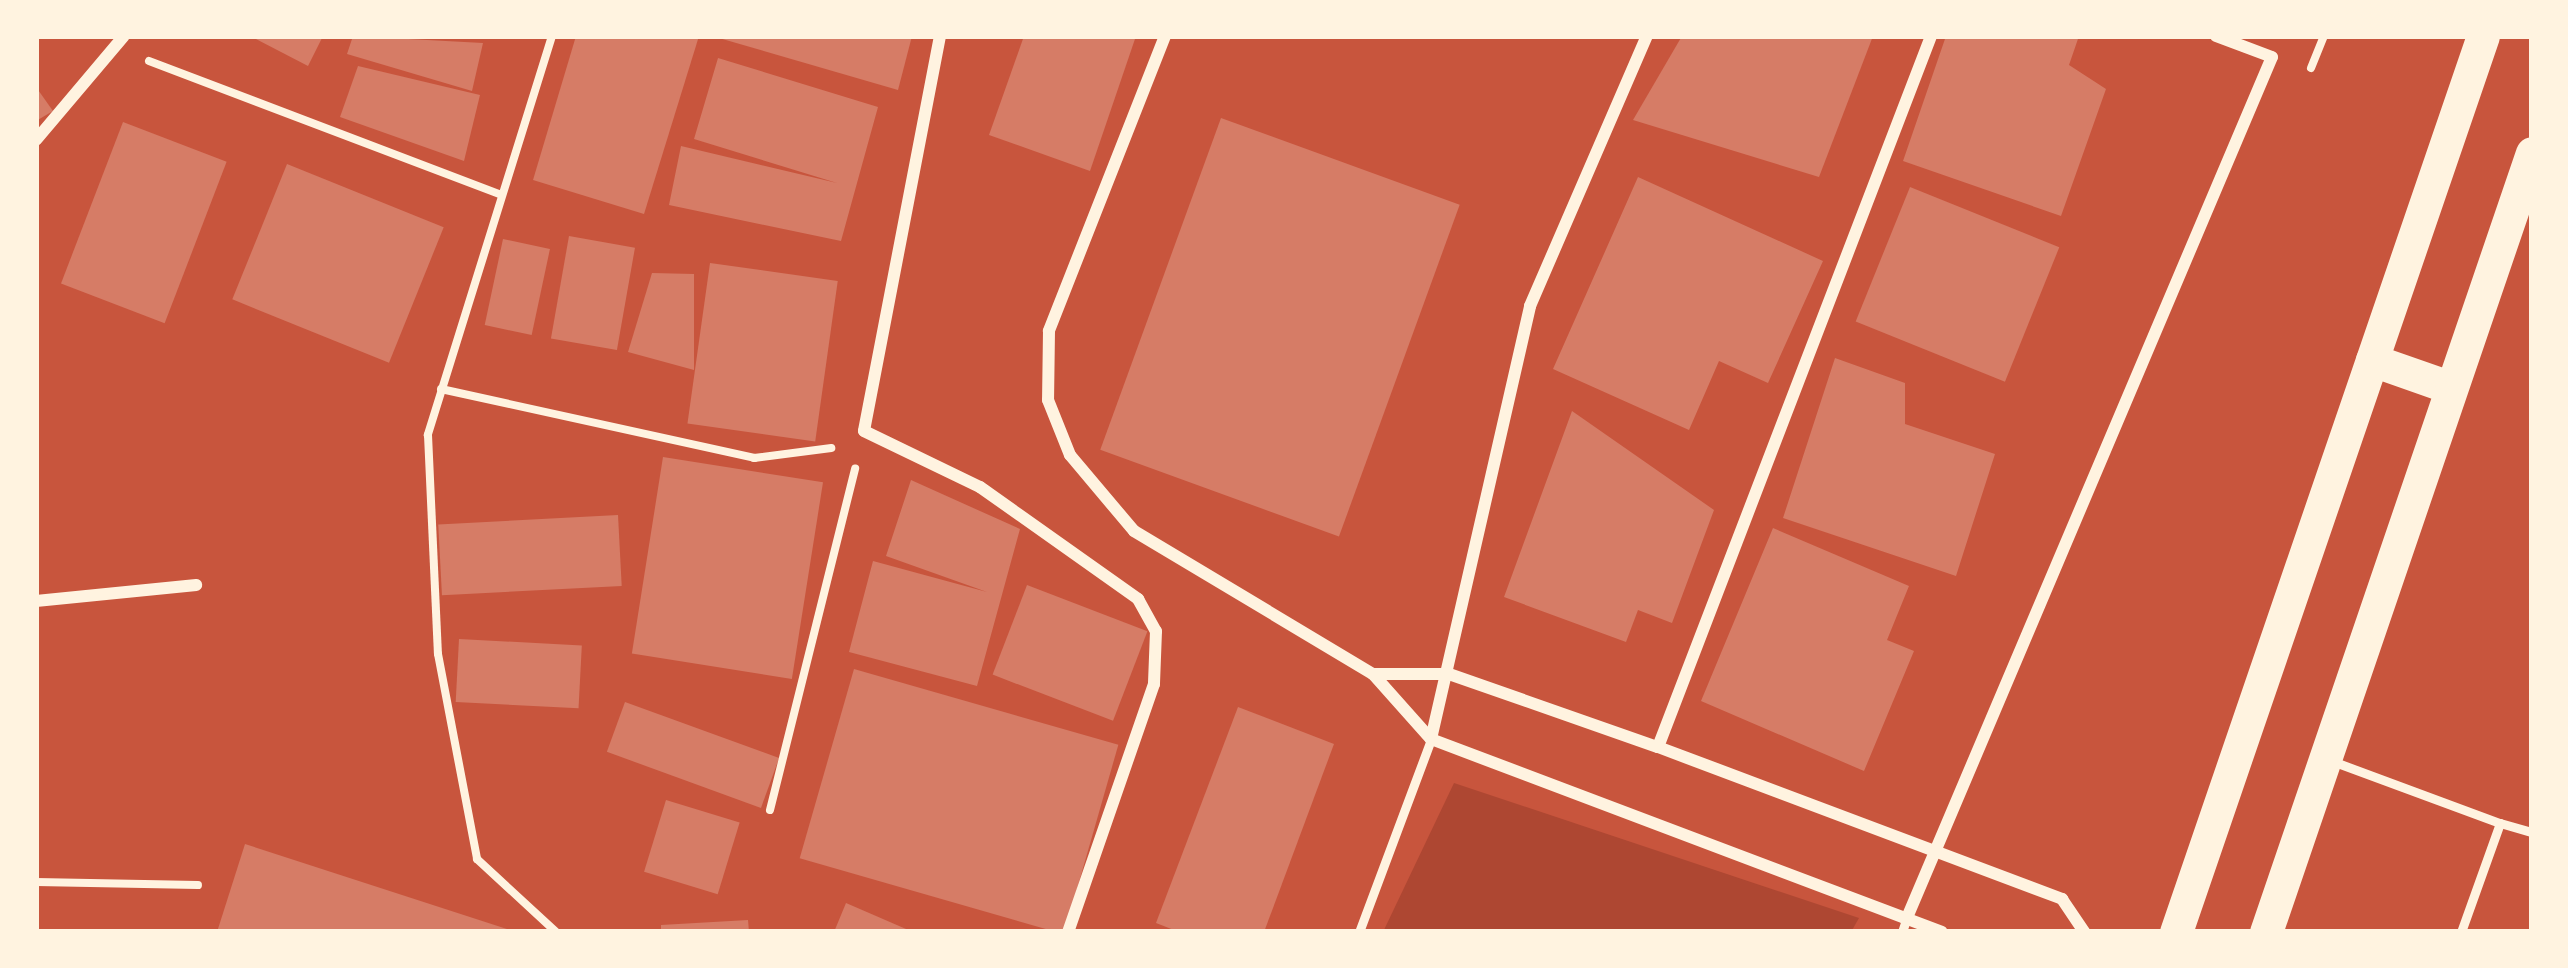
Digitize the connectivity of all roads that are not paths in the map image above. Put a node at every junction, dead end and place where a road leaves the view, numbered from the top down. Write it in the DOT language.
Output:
graph roads {
  1 [pos="124,36"];
  2 [pos="940,36"];
  3 [pos="1166,36"];
  4 [pos="1647,36"];
  5 [pos="1931,36"];
  6 [pos="2216,36"];
  7 [pos="2483,36"];
  8 [pos="36,140"];
  9 [pos="2532,153"];
  10 [pos="2372,360"];
  11 [pos="2450,387"];
  12 [pos="196,585"];
  13 [pos="36,601"];
  14 [pos="1373,674"];
  15 [pos="1449,674"];
  16 [pos="1431,739"];
  17 [pos="1658,747"];
  18 [pos="2327,759"];
  19 [pos="2500,823"];
  20 [pos="2532,832"];
  21 [pos="1930,850"];
  22 [pos="1904,926"];
  23 [pos="1067,932"];
  24 [pos="1358,932"];
  25 [pos="1942,932"];
  26 [pos="2084,932"];
  27 [pos="2176,932"];
  28 [pos="2266,932"];
  29 [pos="2462,932"];
  1 -- 8 [label="street"];
  2 -- 23 [label="street"];
  3 -- 14 [label="street"];
  4 -- 15 [label="street"];
  5 -- 17 [label="street"];
  6 -- 21 [label="street"];
  7 -- 10 [label="highway"];
  9 -- 11 [label="highway"];
  10 -- 11 [label="highway"];
  10 -- 27 [label="highway"];
  11 -- 18 [label="highway"];
  12 -- 13 [label="street"];
  14 -- 15 [label="street"];
  14 -- 16 [label="street"];
  15 -- 16 [label="street"];
  15 -- 17 [label="street"];
  16 -- 22 [label="street"];
  16 -- 24 [label="lane"];
  17 -- 21 [label="street"];
  18 -- 19 [label="lane"];
  18 -- 28 [label="highway"];
  19 -- 20 [label="lane"];
  19 -- 29 [label="lane"];
  21 -- 22 [label="street"];
  21 -- 26 [label="street"];
  22 -- 25 [label="street"];
}
